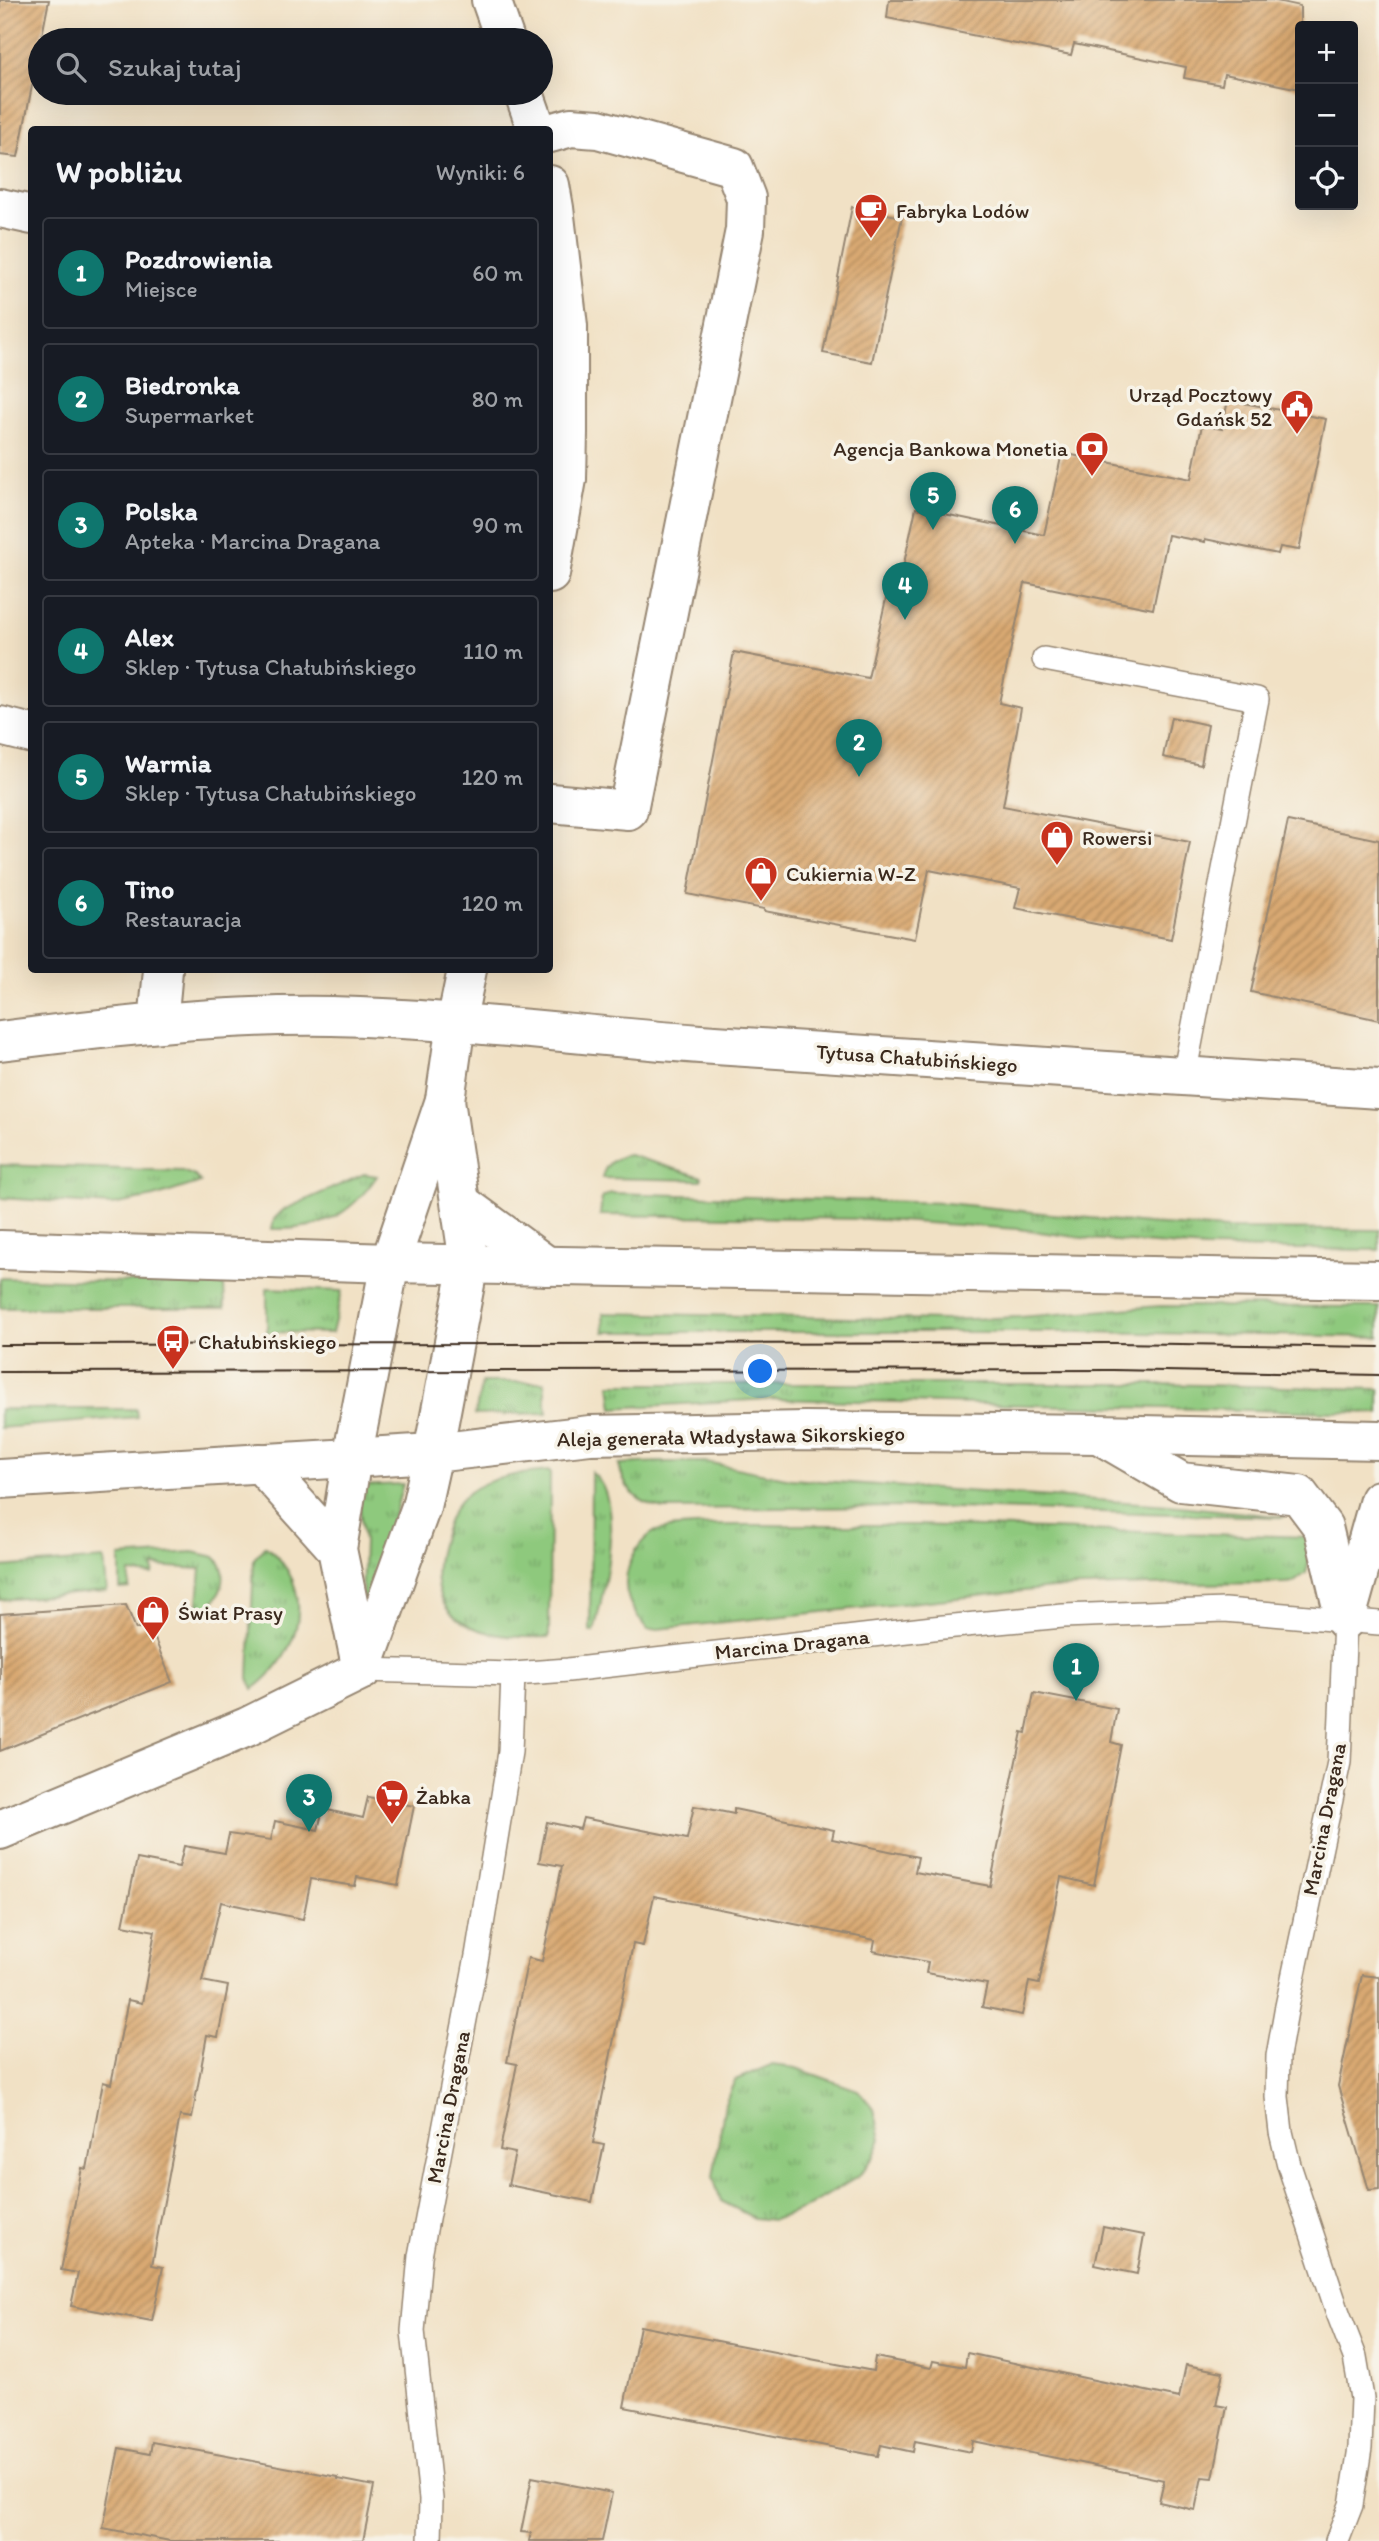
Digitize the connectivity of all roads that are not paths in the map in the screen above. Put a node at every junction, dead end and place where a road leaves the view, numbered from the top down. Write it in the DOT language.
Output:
graph roads {
  1 [pos="491,0"];
  2 [pos="501,28"];
  3 [pos="528,105"];
  4 [pos="536,126"];
  5 [pos="553,132"];
  6 [pos="553,202"];
  7 [pos="0,208"];
  8 [pos="28,214"];
  9 [pos="559,324"];
  10 [pos="553,556"];
  11 [pos="1044,659"];
  12 [pos="0,726"];
  13 [pos="28,733"];
  14 [pos="553,803"];
  15 [pos="163,973"];
  16 [pos="466,973"];
  17 [pos="158,1023"];
  18 [pos="456,1023"];
  19 [pos="0,1041"];
  20 [pos="1184,1076"];
  21 [pos="1379,1089"];
  22 [pos="445,1100"];
  23 [pos="461,1203"];
  24 [pos="0,1250"];
  25 [pos="390,1263"];
  26 [pos="469,1264"];
  27 [pos="547,1266"];
  28 [pos="1379,1280"];
  29 [pos="1097,1434"];
  30 [pos="1379,1440"];
  31 [pos="433,1453"];
  32 [pos="352,1458"];
  33 [pos="260,1463"];
  34 [pos="0,1479"];
  35 [pos="1379,1500"];
  36 [pos="337,1549"];
  37 [pos="1362,1621"];
  38 [pos="362,1671"];
  39 [pos="513,1674"];
  40 [pos="0,1830"];
  41 [pos="430,2541"];
  42 [pos="1337,2541"];
  1 -- 2 [label="street"];
  3 -- 4 [label="street"];
  5 -- 14 [label="street"];
  6 -- 9 [label="street"];
  7 -- 8 [label="street"];
  9 -- 10 [label="street"];
  11 -- 20 [label="lane"];
  12 -- 13 [label="street"];
  15 -- 17 [label="street"];
  16 -- 18 [label="street"];
  17 -- 18 [label="street, Tytusa Chałubińskiego"];
  17 -- 19 [label="street, Tytusa Chałubińskiego"];
  18 -- 20 [label="street, Tytusa Chałubińskiego"];
  18 -- 22 [label="street"];
  20 -- 21 [label="street, Tytusa Chałubińskiego"];
  22 -- 23 [label="street"];
  22 -- 25 [label="street"];
  23 -- 26 [label="street"];
  23 -- 27 [label="street"];
  24 -- 25 [label="street"];
  25 -- 26 [label="street"];
  25 -- 32 [label="street"];
  26 -- 27 [label="street"];
  26 -- 31 [label="street"];
  27 -- 28 [label="street"];
  29 -- 30 [label="street, Aleja generała Władysława Sikorskiego"];
  29 -- 31 [label="street, Aleja generała Władysława Sikorskiego"];
  29 -- 37 [label="street"];
  31 -- 32 [label="street, Aleja generała Władysława Sikorskiego"];
  31 -- 38 [label="street"];
  32 -- 33 [label="street, Aleja generała Władysława Sikorskiego"];
  32 -- 36 [label="street"];
  33 -- 34 [label="street, Aleja generała Władysława Sikorskiego"];
  33 -- 36 [label="street"];
  35 -- 37 [label="street"];
  36 -- 38 [label="street"];
  37 -- 39 [label="lane, Marcina Dragana"];
  37 -- 42 [label="lane, Marcina Dragana"];
  38 -- 39 [label="lane, Marcina Dragana"];
  38 -- 40 [label="street, Marcina Dragana"];
  39 -- 41 [label="lane, Marcina Dragana"];
}
